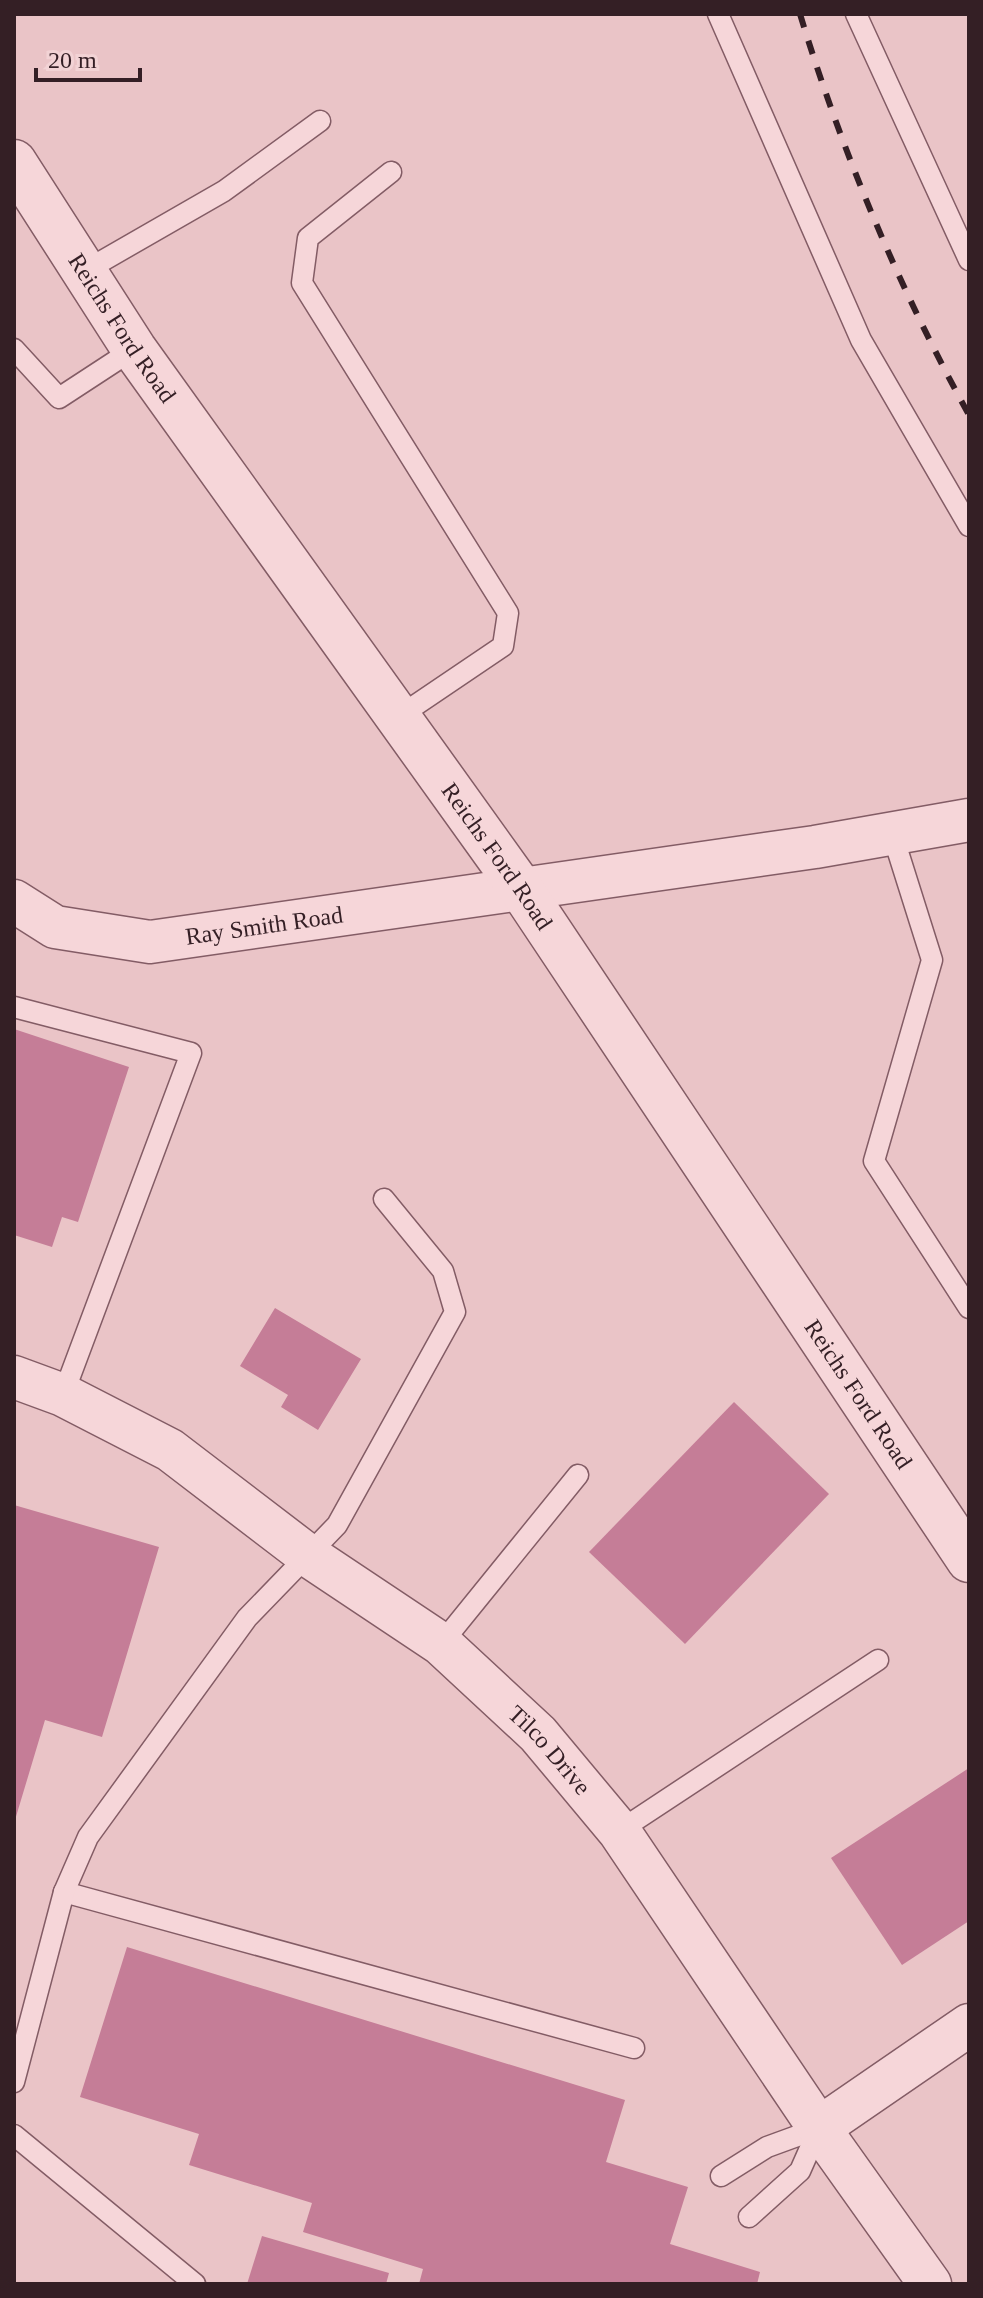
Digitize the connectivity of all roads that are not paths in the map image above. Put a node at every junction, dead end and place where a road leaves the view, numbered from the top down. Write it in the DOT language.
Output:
graph roads {
  1 [pos="718,14"];
  2 [pos="856,14"];
  3 [pos="320,121"];
  4 [pos="14,162"];
  5 [pos="391,172"];
  6 [pos="969,260"];
  7 [pos="83,272"];
  8 [pos="14,349"];
  9 [pos="134,349"];
  10 [pos="969,526"];
  11 [pos="398,717"];
  12 [pos="969,820"];
  13 [pos="892,833"];
  14 [pos="522,890"];
  15 [pos="14,901"];
  16 [pos="14,1007"];
  17 [pos="384,1199"];
  18 [pos="969,1308"];
  19 [pos="14,1377"];
  20 [pos="63,1395"];
  21 [pos="578,1475"];
  22 [pos="306,1554"];
  23 [pos="968,1557"];
  24 [pos="441,1644"];
  25 [pos="878,1660"];
  26 [pos="619,1831"];
  27 [pos="64,1892"];
  28 [pos="969,2025"];
  29 [pos="634,2048"];
  30 [pos="14,2082"];
  31 [pos="819,2128"];
  32 [pos="14,2135"];
  33 [pos="721,2176"];
  34 [pos="749,2217"];
  35 [pos="195,2284"];
  36 [pos="930,2284"];
  1 -- 10 [label="lane"];
  2 -- 6 [label="lane"];
  3 -- 7 [label="lane"];
  4 -- 7 [label="street, Reichs Ford Road"];
  5 -- 11 [label="lane"];
  7 -- 9 [label="street, Reichs Ford Road"];
  8 -- 9 [label="lane"];
  9 -- 11 [label="street, Reichs Ford Road"];
  11 -- 14 [label="street, Reichs Ford Road"];
  12 -- 13 [label="street, Ray Smith Road"];
  13 -- 14 [label="street, Ray Smith Road"];
  13 -- 18 [label="lane"];
  14 -- 15 [label="street, Ray Smith Road"];
  14 -- 23 [label="street, Reichs Ford Road"];
  16 -- 20 [label="lane"];
  17 -- 22 [label="lane"];
  19 -- 20 [label="street, Tilco Drive"];
  20 -- 22 [label="street, Tilco Drive"];
  21 -- 24 [label="lane"];
  22 -- 24 [label="street, Tilco Drive"];
  22 -- 27 [label="lane"];
  24 -- 26 [label="street, Tilco Drive"];
  25 -- 26 [label="lane"];
  26 -- 31 [label="street, Tilco Drive"];
  27 -- 29 [label="lane"];
  27 -- 30 [label="lane"];
  28 -- 31 [label="street"];
  31 -- 33 [label="lane"];
  31 -- 34 [label="lane"];
  31 -- 36 [label="street, Tilco Drive"];
  32 -- 35 [label="lane"];
}
